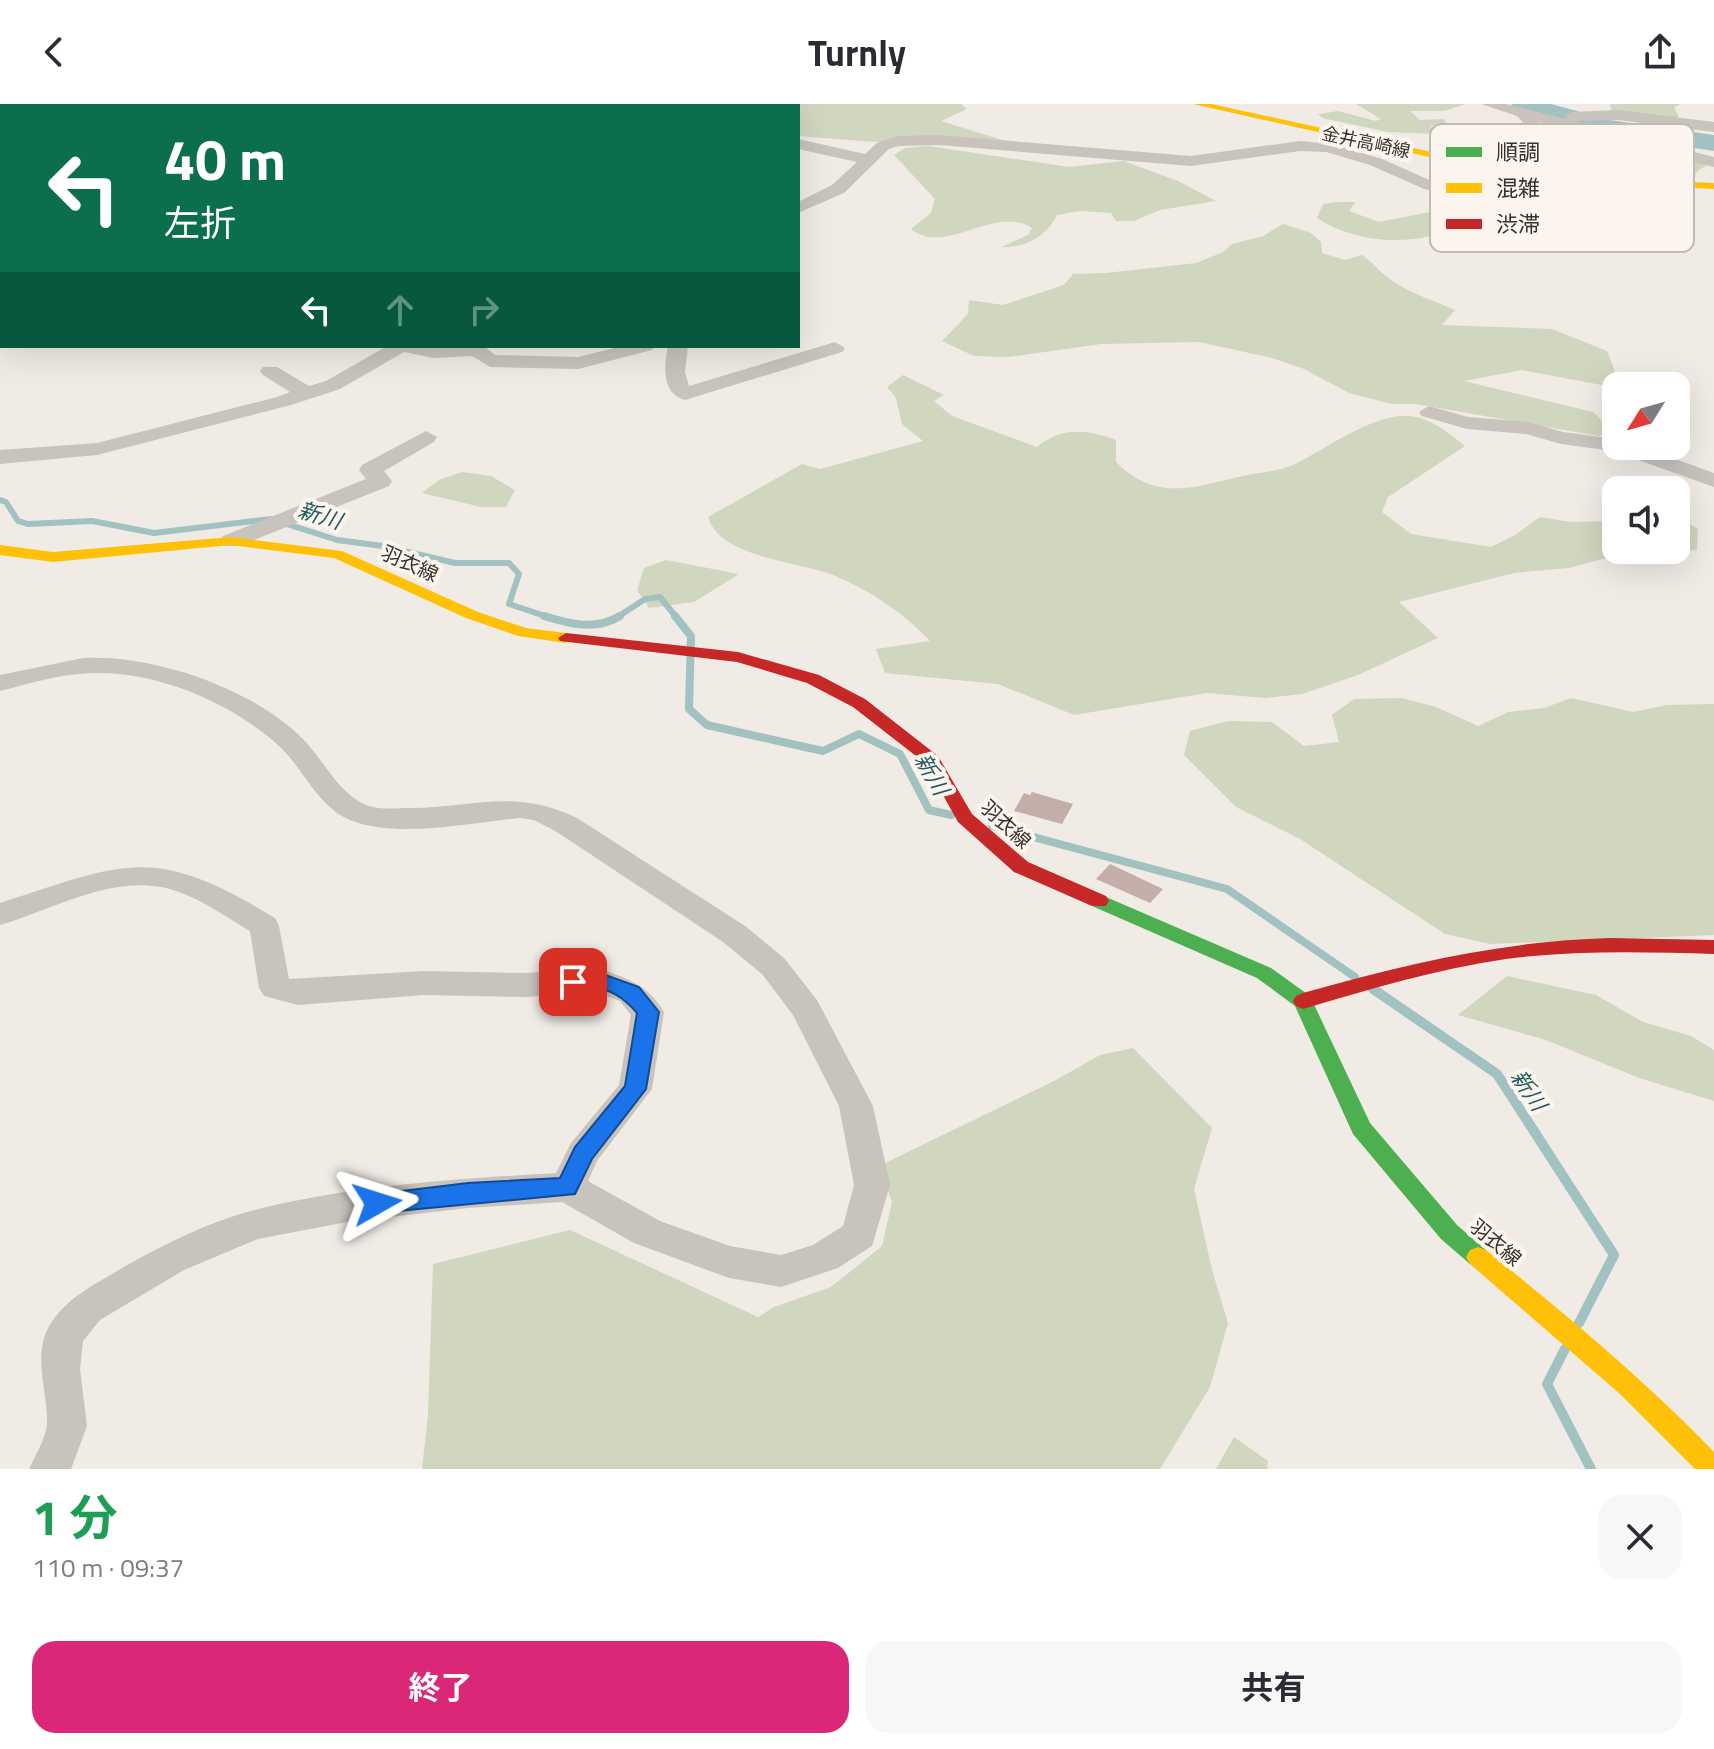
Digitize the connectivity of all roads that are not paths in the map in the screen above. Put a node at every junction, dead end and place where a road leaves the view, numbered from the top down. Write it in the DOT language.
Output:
graph roads {
  1 [pos="1198,104"];
  2 [pos="1488,104"];
  3 [pos="1524,115"];
  4 [pos="1533,124"];
  5 [pos="1560,124"];
  6 [pos="1690,124"];
  7 [pos="1694,124"];
  8 [pos="1714,127"];
  9 [pos="800,144"];
  10 [pos="1430,155"];
  11 [pos="1694,157"];
  12 [pos="870,160"];
  13 [pos="1714,162"];
  14 [pos="1430,185"];
  15 [pos="1694,185"];
  16 [pos="1714,186"];
  17 [pos="800,207"];
  18 [pos="398,348"];
  19 [pos="412,348"];
  20 [pos="637,348"];
  21 [pos="678,348"];
  22 [pos="835,348"];
  23 [pos="270,371"];
  24 [pos="307,394"];
  25 [pos="1429,412"];
  26 [pos="426,437"];
  27 [pos="1602,444"];
  28 [pos="0,457"];
  29 [pos="1657,460"];
  30 [pos="1714,480"];
  31 [pos="231,541"];
  32 [pos="0,550"];
  33 [pos="0,683"];
  34 [pos="0,914"];
  35 [pos="1714,947"];
  36 [pos="1303,1001"];
  37 [pos="567,1187"];
  38 [pos="50,1469"];
  39 [pos="1713,1469"];
  1 -- 10 [label="street, 金井高崎線"];
  2 -- 3 [label="street"];
  3 -- 4 [label="street"];
  3 -- 5 [label="street"];
  3 -- 6 [label="street"];
  7 -- 8 [label="street"];
  9 -- 12 [label="street"];
  11 -- 13 [label="street"];
  12 -- 14 [label="street"];
  12 -- 17 [label="street"];
  15 -- 16 [label="street, 金井高崎線"];
  18 -- 24 [label="street"];
  19 -- 20 [label="street"];
  21 -- 22 [label="street"];
  23 -- 24 [label="street"];
  24 -- 28 [label="street"];
  25 -- 27 [label="street"];
  26 -- 31 [label="street"];
  29 -- 30 [label="street"];
  31 -- 32 [label="street, 羽衣線"];
  31 -- 36 [label="street, 羽衣線"];
  33 -- 37 [label="street"];
  34 -- 37 [label="street"];
  35 -- 36 [label="street"];
  36 -- 39 [label="street, 羽衣線"];
  37 -- 38 [label="street"];
}
